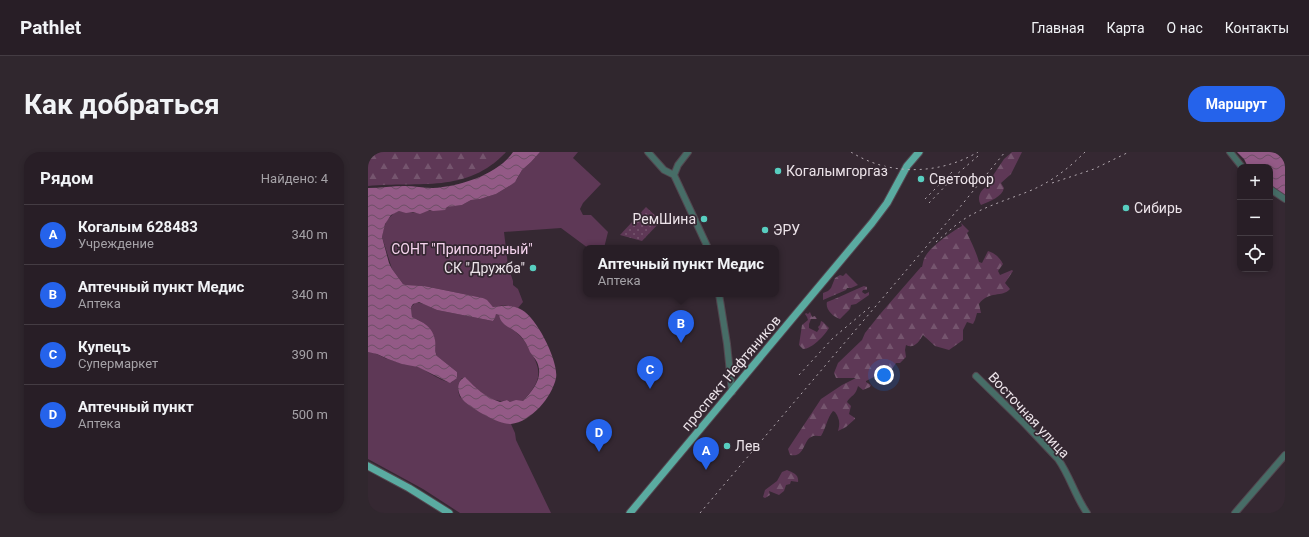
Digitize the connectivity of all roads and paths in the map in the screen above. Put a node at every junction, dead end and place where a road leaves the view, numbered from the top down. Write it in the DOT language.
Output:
graph roads {
  1 [pos="648,152"];
  2 [pos="688,152"];
  3 [pos="1230,152"];
  4 [pos="917,153"];
  5 [pos="1240,164"];
  6 [pos="674,175"];
  7 [pos="1273,191"];
  8 [pos="1285,200"];
  9 [pos="707,245"];
  10 [pos="719,297"];
  11 [pos="731,376"];
  12 [pos="976,376"];
  13 [pos="742,380"];
  14 [pos="732,392"];
  15 [pos="1285,455"];
  16 [pos="368,466"];
  17 [pos="368,471"];
  18 [pos="442,513"];
  19 [pos="449,513"];
  20 [pos="630,513"];
  21 [pos="1087,513"];
  22 [pos="1235,513"];
  1 -- 6 [label="street"];
  2 -- 6 [label="street"];
  3 -- 5 [label="street"];
  4 -- 13 [label="main road, проспект Нефтяников"];
  6 -- 9 [label="street"];
  7 -- 8 [label="street"];
  10 -- 11 [label="street"];
  11 -- 13 [label="street"];
  11 -- 14 [label="street"];
  12 -- 21 [label="street, Восточная улица"];
  13 -- 14 [label="main road, проспект Нефтяников"];
  14 -- 20 [label="main road, проспект Нефтяников"];
  15 -- 22 [label="street"];
  16 -- 19 [label="main road"];
  17 -- 18 [label="main road"];
}
